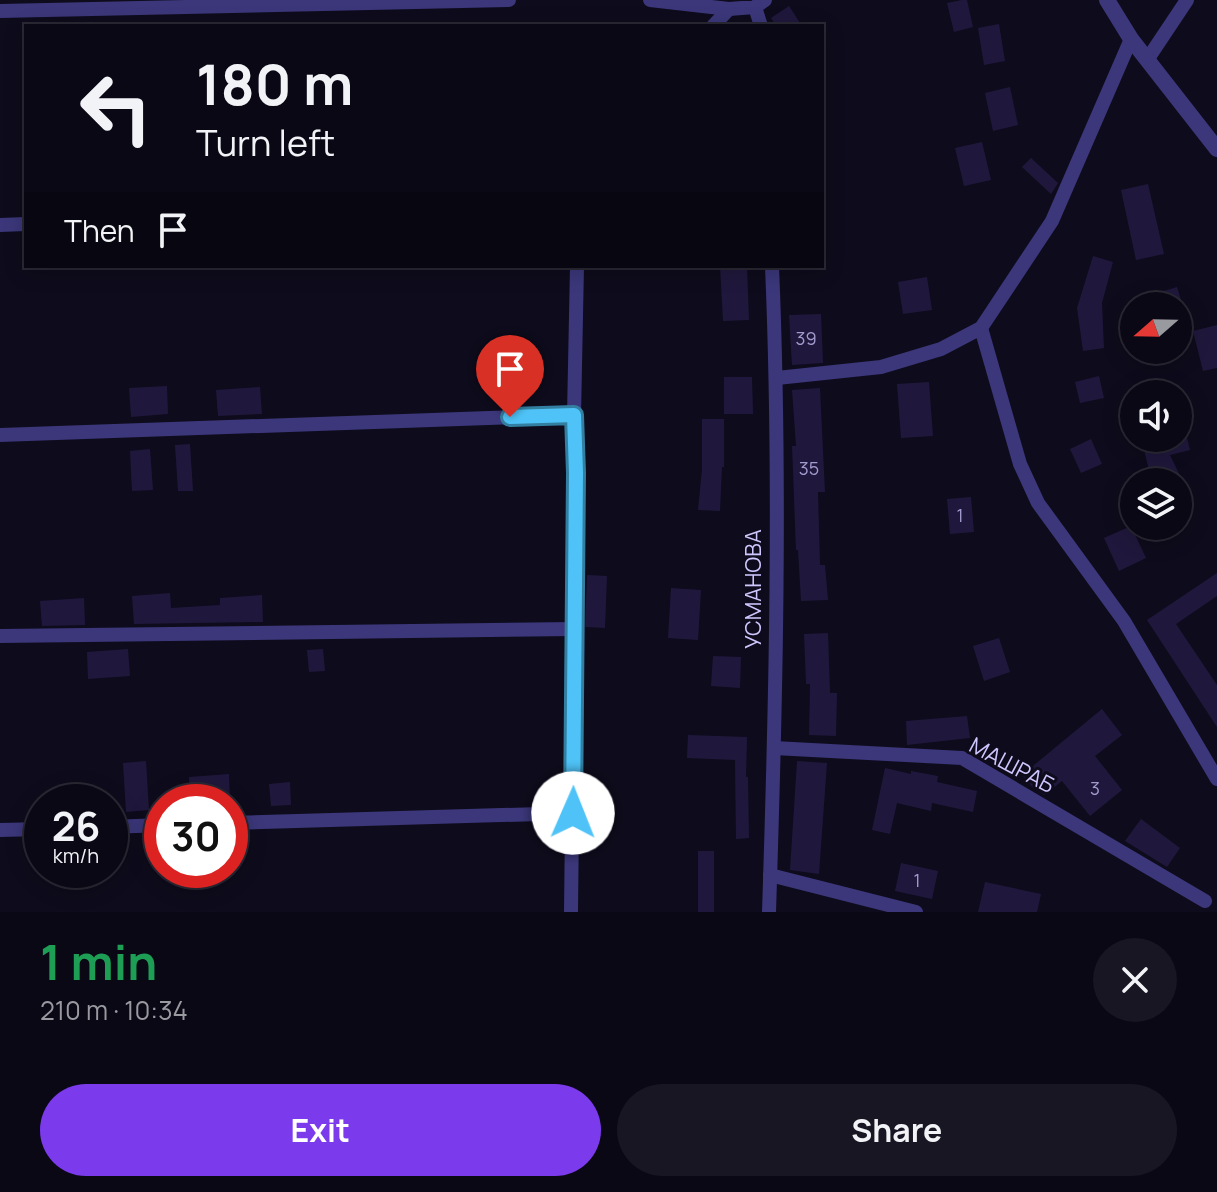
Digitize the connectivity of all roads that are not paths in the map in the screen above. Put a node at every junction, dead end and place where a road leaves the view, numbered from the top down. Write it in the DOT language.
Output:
graph roads {
  1 [pos="509,0"];
  2 [pos="650,0"];
  3 [pos="1107,0"];
  4 [pos="1187,0"];
  5 [pos="684,2"];
  6 [pos="760,4"];
  7 [pos="729,9"];
  8 [pos="0,11"];
  9 [pos="715,24"];
  10 [pos="761,24"];
  11 [pos="1131,39"];
  12 [pos="1147,60"];
  13 [pos="1217,149"];
  14 [pos="24,224"];
  15 [pos="0,225"];
  16 [pos="577,268"];
  17 [pos="772,268"];
  18 [pos="981,328"];
  19 [pos="777,378"];
  20 [pos="574,415"];
  21 [pos="0,435"];
  22 [pos="575,629"];
  23 [pos="0,636"];
  24 [pos="774,748"];
  25 [pos="1217,779"];
  26 [pos="573,813"];
  27 [pos="248,822"];
  28 [pos="24,829"];
  29 [pos="0,830"];
  30 [pos="770,875"];
  31 [pos="1205,901"];
  32 [pos="571,912"];
  33 [pos="769,912"];
  34 [pos="916,912"];
  1 -- 8 [label="street"];
  2 -- 5 [label="street"];
  3 -- 11 [label="street"];
  4 -- 12 [label="street"];
  5 -- 7 [label="street"];
  6 -- 7 [label="street"];
  6 -- 10 [label="street"];
  7 -- 9 [label="street"];
  11 -- 12 [label="street"];
  11 -- 18 [label="street"];
  12 -- 13 [label="street"];
  14 -- 15 [label="street"];
  16 -- 20 [label="street"];
  17 -- 19 [label="street, УСМАНОВА"];
  18 -- 19 [label="street"];
  18 -- 25 [label="street"];
  19 -- 24 [label="street, УСМАНОВА"];
  20 -- 21 [label="street"];
  20 -- 22 [label="street"];
  22 -- 23 [label="street"];
  22 -- 26 [label="street"];
  24 -- 30 [label="street, УСМАНОВА"];
  24 -- 31 [label="street, МАШРАБ"];
  26 -- 27 [label="street"];
  26 -- 32 [label="street"];
  28 -- 29 [label="street"];
  30 -- 33 [label="street, УСМАНОВА"];
  30 -- 34 [label="street"];
}
